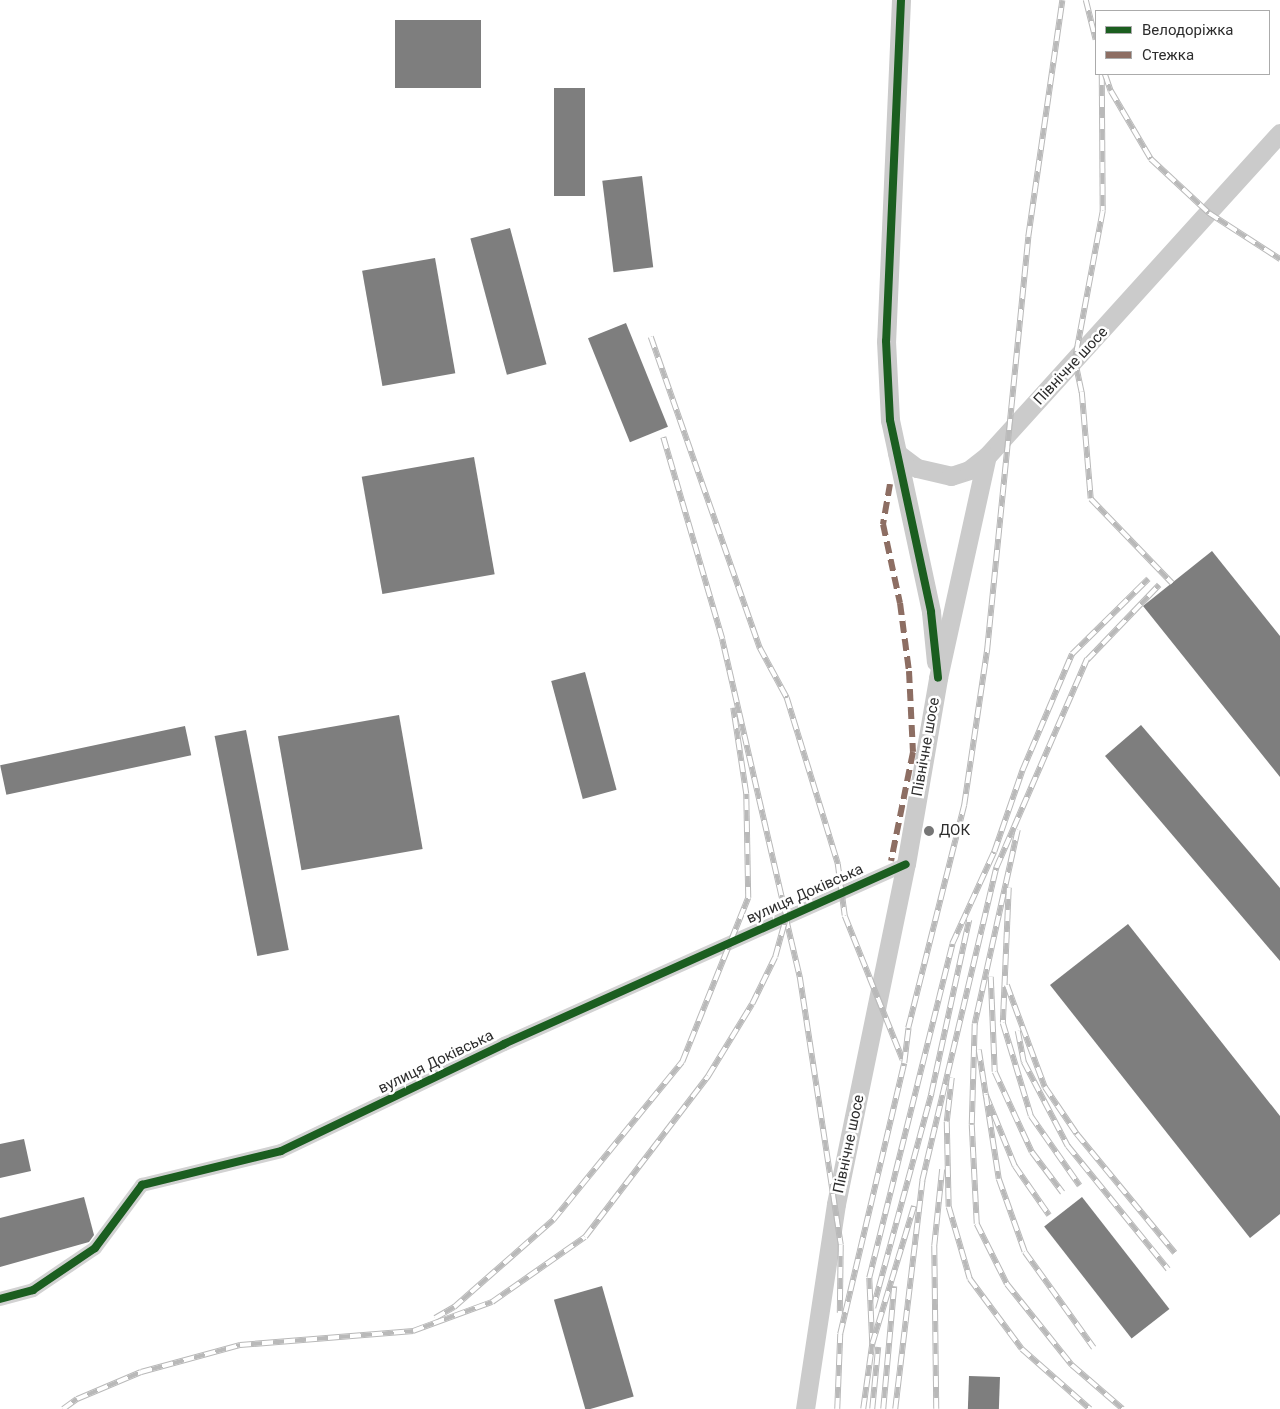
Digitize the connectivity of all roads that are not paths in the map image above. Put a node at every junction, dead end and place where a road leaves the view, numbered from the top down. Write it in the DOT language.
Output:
graph roads {
  1 [pos="901,0"];
  2 [pos="1280,133"];
  3 [pos="897,453"];
  4 [pos="987,456"];
  5 [pos="938,678"];
  6 [pos="906,864"];
  7 [pos="0,1299"];
  8 [pos="805,1409"];
  1 -- 3 [label="main road"];
  2 -- 4 [label="main road, Північне шосе"];
  3 -- 4 [label="main road"];
  3 -- 5 [label="main road"];
  4 -- 5 [label="main road, Північне шосе"];
  5 -- 6 [label="main road, Північне шосе"];
  6 -- 7 [label="street, вулиця Доківська"];
  6 -- 8 [label="main road, Північне шосе"];
}
